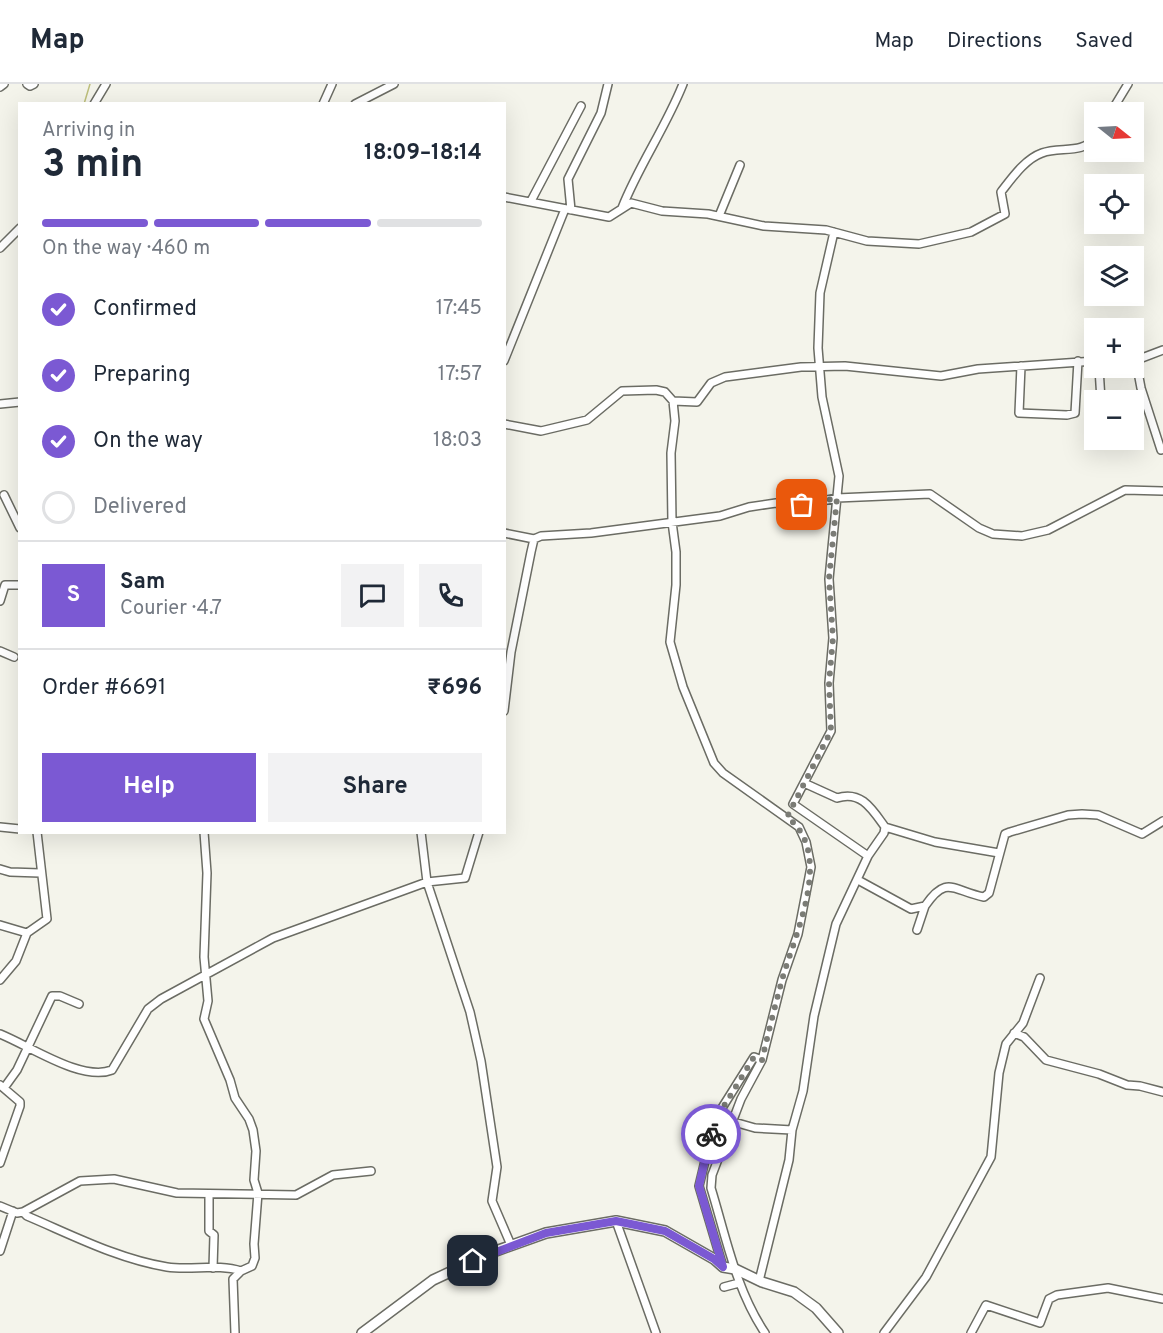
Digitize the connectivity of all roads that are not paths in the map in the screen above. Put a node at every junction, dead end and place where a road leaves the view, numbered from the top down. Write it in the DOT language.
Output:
graph roads {
  1 [pos="4,84"];
  2 [pos="27,84"];
  3 [pos="34,84"];
  4 [pos="106,84"];
  5 [pos="332,84"];
  6 [pos="394,84"];
  7 [pos="608,84"];
  8 [pos="683,84"];
  9 [pos="1128,84"];
  10 [pos="0,87"];
  11 [pos="95,102"];
  12 [pos="324,102"];
  13 [pos="360,102"];
  14 [pos="1117,102"];
  15 [pos="581,106"];
  16 [pos="1084,146"];
  17 [pos="740,165"];
  18 [pos="506,197"];
  19 [pos="531,201"];
  20 [pos="568,209"];
  21 [pos="622,209"];
  22 [pos="719,216"];
  23 [pos="18,230"];
  24 [pos="834,232"];
  25 [pos="0,248"];
  26 [pos="1163,350"];
  27 [pos="506,356"];
  28 [pos="1144,357"];
  29 [pos="1078,361"];
  30 [pos="1084,361"];
  31 [pos="819,365"];
  32 [pos="1021,366"];
  33 [pos="1139,378"];
  34 [pos="673,400"];
  35 [pos="18,402"];
  36 [pos="0,404"];
  37 [pos="506,424"];
  38 [pos="1161,450"];
  39 [pos="1163,491"];
  40 [pos="4,495"];
  41 [pos="837,498"];
  42 [pos="672,522"];
  43 [pos="18,524"];
  44 [pos="506,533"];
  45 [pos="534,539"];
  46 [pos="3,584"];
  47 [pos="18,585"];
  48 [pos="0,601"];
  49 [pos="0,651"];
  50 [pos="14,657"];
  51 [pos="506,694"];
  52 [pos="804,783"];
  53 [pos="793,804"];
  54 [pos="787,817"];
  55 [pos="1163,821"];
  56 [pos="0,827"];
  57 [pos="885,827"];
  58 [pos="18,829"];
  59 [pos="37,834"];
  60 [pos="204,834"];
  61 [pos="421,834"];
  62 [pos="478,834"];
  63 [pos="999,853"];
  64 [pos="868,856"];
  65 [pos="0,869"];
  66 [pos="40,873"];
  67 [pos="858,880"];
  68 [pos="427,882"];
  69 [pos="925,906"];
  70 [pos="0,925"];
  71 [pos="917,930"];
  72 [pos="27,933"];
  73 [pos="206,974"];
  74 [pos="1040,978"];
  75 [pos="0,980"];
  76 [pos="79,1004"];
  77 [pos="1014,1033"];
  78 [pos="0,1034"];
  79 [pos="27,1045"];
  80 [pos="762,1060"];
  81 [pos="2,1086"];
  82 [pos="1163,1092"];
  83 [pos="734,1122"];
  84 [pos="792,1130"];
  85 [pos="0,1163"];
  86 [pos="370,1171"];
  87 [pos="258,1193"];
  88 [pos="209,1194"];
  89 [pos="0,1206"];
  90 [pos="13,1212"];
  91 [pos="23,1212"];
  92 [pos="616,1221"];
  93 [pos="511,1245"];
  94 [pos="0,1251"];
  95 [pos="723,1267"];
  96 [pos="213,1268"];
  97 [pos="734,1269"];
  98 [pos="241,1270"];
  99 [pos="759,1281"];
  100 [pos="739,1283"];
  101 [pos="724,1287"];
  102 [pos="1163,1299"];
  103 [pos="375,1329"];
  104 [pos="235,1333"];
  105 [pos="362,1333"];
  106 [pos="656,1333"];
  107 [pos="765,1333"];
  108 [pos="838,1333"];
  109 [pos="884,1333"];
  110 [pos="971,1333"];
  1 -- 10 [label="street"];
  2 -- 3 [label="street"];
  4 -- 11 [label="street"];
  5 -- 12 [label="street"];
  6 -- 13 [label="street"];
  7 -- 20 [label="street"];
  8 -- 21 [label="street"];
  9 -- 14 [label="street"];
  15 -- 19 [label="street"];
  16 -- 24 [label="street"];
  17 -- 22 [label="street"];
  18 -- 19 [label="street"];
  19 -- 20 [label="street"];
  20 -- 21 [label="street"];
  20 -- 27 [label="street"];
  21 -- 22 [label="street"];
  22 -- 24 [label="street"];
  23 -- 25 [label="street"];
  24 -- 31 [label="street"];
  26 -- 28 [label="street"];
  29 -- 30 [label="street"];
  29 -- 32 [label="street"];
  29 -- 32 [label="street"];
  31 -- 32 [label="street"];
  31 -- 34 [label="street"];
  31 -- 41 [label="street"];
  33 -- 38 [label="street"];
  34 -- 37 [label="street"];
  34 -- 42 [label="street"];
  35 -- 36 [label="street"];
  39 -- 41 [label="street"];
  40 -- 43 [label="street"];
  41 -- 42 [label="street"];
  41 -- 52 [label="street"];
  42 -- 45 [label="street"];
  42 -- 54 [label="street"];
  44 -- 45 [label="street"];
  45 -- 51 [label="street"];
  46 -- 47 [label="street"];
  46 -- 48 [label="street"];
  49 -- 50 [label="street"];
  52 -- 53 [label="street"];
  52 -- 57 [label="street"];
  53 -- 54 [label="street"];
  53 -- 64 [label="street"];
  54 -- 80 [label="street"];
  55 -- 63 [label="street"];
  56 -- 58 [label="street"];
  57 -- 63 [label="street"];
  57 -- 64 [label="street"];
  59 -- 66 [label="street"];
  60 -- 73 [label="street"];
  61 -- 68 [label="street"];
  62 -- 68 [label="street"];
  63 -- 69 [label="street"];
  64 -- 67 [label="street"];
  65 -- 66 [label="street"];
  66 -- 72 [label="street"];
  67 -- 69 [label="street"];
  67 -- 84 [label="street"];
  68 -- 73 [label="street"];
  68 -- 93 [label="street"];
  69 -- 71 [label="street"];
  70 -- 72 [label="street"];
  72 -- 75 [label="street"];
  73 -- 79 [label="street"];
  73 -- 87 [label="street"];
  74 -- 77 [label="street"];
  76 -- 79 [label="street"];
  77 -- 82 [label="street"];
  77 -- 109 [label="street"];
  78 -- 79 [label="street"];
  79 -- 81 [label="street"];
  80 -- 83 [label="street"];
  80 -- 95 [label="street"];
  81 -- 85 [label="street"];
  83 -- 84 [label="street"];
  83 -- 97 [label="street"];
  84 -- 99 [label="street"];
  86 -- 87 [label="street"];
  87 -- 88 [label="street"];
  87 -- 98 [label="street"];
  88 -- 91 [label="street"];
  88 -- 96 [label="street"];
  89 -- 90 [label="street"];
  90 -- 91 [label="street"];
  90 -- 94 [label="street"];
  91 -- 96 [label="street"];
  92 -- 93 [label="main road"];
  92 -- 95 [label="main road"];
  92 -- 106 [label="street"];
  93 -- 103 [label="main road"];
  95 -- 97 [label="main road"];
  96 -- 98 [label="street"];
  97 -- 99 [label="main road"];
  97 -- 100 [label="street"];
  98 -- 104 [label="street"];
  99 -- 108 [label="main road"];
  100 -- 101 [label="street"];
  100 -- 107 [label="street"];
  102 -- 110 [label="street"];
  103 -- 105 [label="main road"];
}
